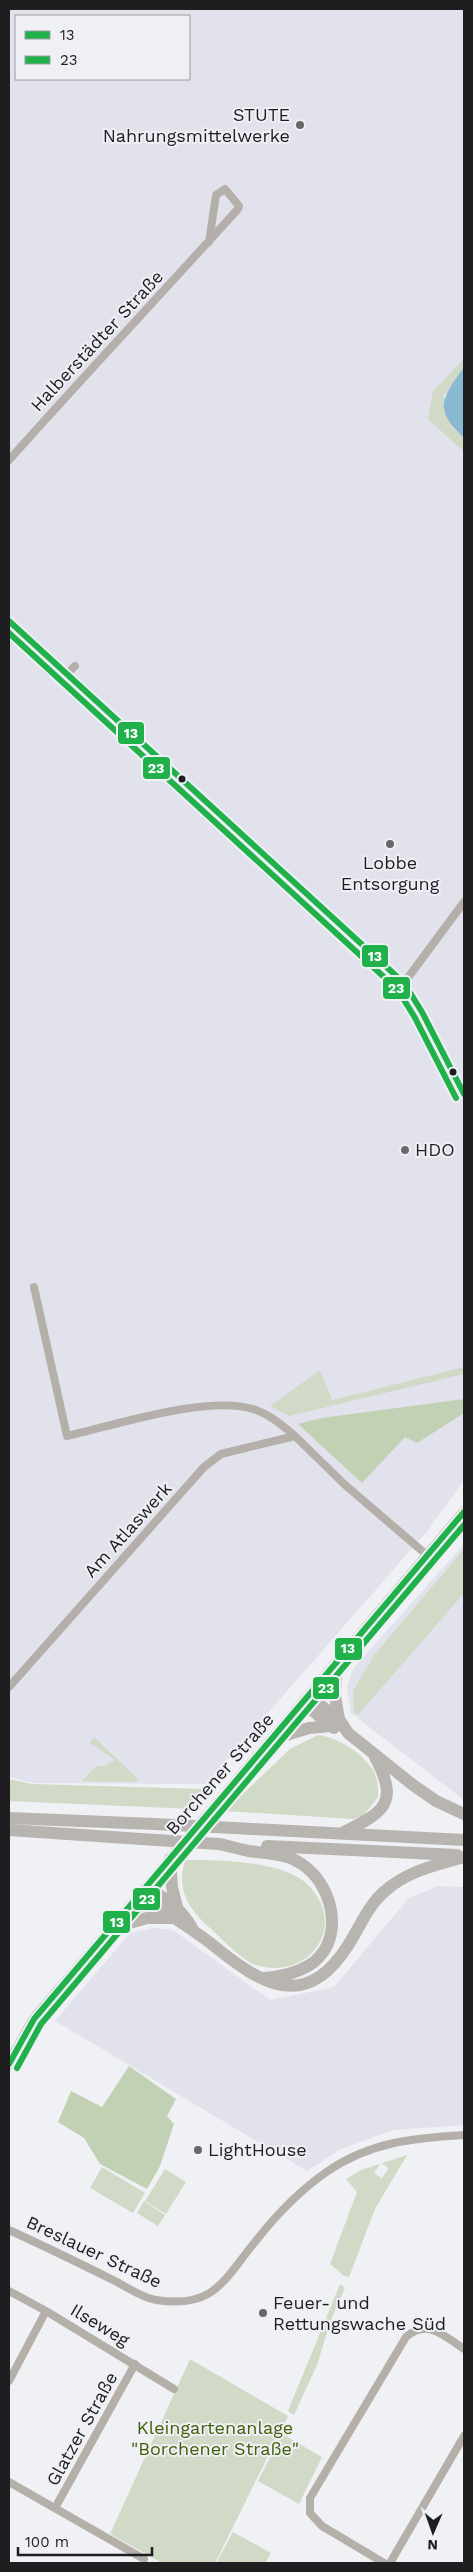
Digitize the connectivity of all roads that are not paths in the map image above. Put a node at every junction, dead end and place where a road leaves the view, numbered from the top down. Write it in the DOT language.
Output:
graph roads {
  1 [pos="209,242"];
  2 [pos="9,460"];
  3 [pos="9,621"];
  4 [pos="75,666"];
  5 [pos="67,674"];
  6 [pos="464,902"];
  7 [pos="404,983"];
  8 [pos="464,1094"];
  9 [pos="34,1287"];
  10 [pos="295,1436"];
  11 [pos="464,1512"];
  12 [pos="428,1556"];
  13 [pos="336,1664"];
  14 [pos="9,1686"];
  15 [pos="307,1700"];
  16 [pos="335,1723"];
  17 [pos="273,1738"];
  18 [pos="375,1757"];
  19 [pos="464,1814"];
  20 [pos="9,1818"];
  21 [pos="9,1830"];
  22 [pos="341,1834"];
  23 [pos="464,1840"];
  24 [pos="219,1844"];
  25 [pos="464,1856"];
  26 [pos="170,1859"];
  27 [pos="145,1889"];
  28 [pos="175,1912"];
  29 [pos="112,1928"];
  30 [pos="261,1978"];
  31 [pos="9,2064"];
  32 [pos="464,2135"];
  33 [pos="9,2230"];
  34 [pos="9,2291"];
  35 [pos="46,2311"];
  36 [pos="464,2349"];
  37 [pos="135,2364"];
  38 [pos="12,2370"];
  39 [pos="9,2381"];
  40 [pos="174,2388"];
  41 [pos="464,2436"];
  42 [pos="9,2482"];
  43 [pos="55,2508"];
  44 [pos="142,2560"];
  45 [pos="384,2563"];
  46 [pos="390,2563"];
  1 -- 1 [label="street, Halberstädter Straße"];
  1 -- 2 [label="street, Halberstädter Straße"];
  3 -- 5 [label="street"];
  4 -- 5 [label="street"];
  5 -- 7 [label="street"];
  6 -- 7 [label="street"];
  7 -- 8 [label="street"];
  9 -- 10 [label="street"];
  10 -- 12 [label="street"];
  10 -- 14 [label="street, Am Atlaswerk"];
  11 -- 12 [label="main road, Borchener Straße"];
  12 -- 13 [label="main road, Borchener Straße"];
  13 -- 15 [label="main road, Borchener Straße"];
  13 -- 16 [label="highway"];
  15 -- 16 [label="highway"];
  15 -- 17 [label="main road, Borchener Straße"];
  16 -- 17 [label="highway"];
  16 -- 18 [label="highway"];
  17 -- 26 [label="main road, Borchener Straße"];
  18 -- 19 [label="highway"];
  18 -- 22 [label="highway"];
  20 -- 22 [label="highway, bridge"];
  21 -- 24 [label="highway, bridge"];
  22 -- 23 [label="highway"];
  24 -- 25 [label="highway"];
  24 -- 30 [label="highway"];
  25 -- 30 [label="highway"];
  26 -- 27 [label="main road, Borchener Straße"];
  26 -- 28 [label="highway"];
  27 -- 28 [label="highway"];
  27 -- 29 [label="main road, Borchener Straße"];
  28 -- 29 [label="highway"];
  28 -- 30 [label="highway"];
  29 -- 31 [label="main road, Borchener Straße"];
  32 -- 33 [label="street, Breslauer Straße"];
  34 -- 35 [label="street, Ilseweg"];
  35 -- 37 [label="street, Ilseweg"];
  35 -- 38 [label="street"];
  36 -- 45 [label="street"];
  37 -- 40 [label="street, Ilseweg"];
  37 -- 43 [label="street, Glatzer Straße"];
  38 -- 39 [label="street"];
  41 -- 46 [label="street"];
  42 -- 43 [label="street, Glatzer Straße"];
  43 -- 44 [label="street, Glatzer Straße"];
}
